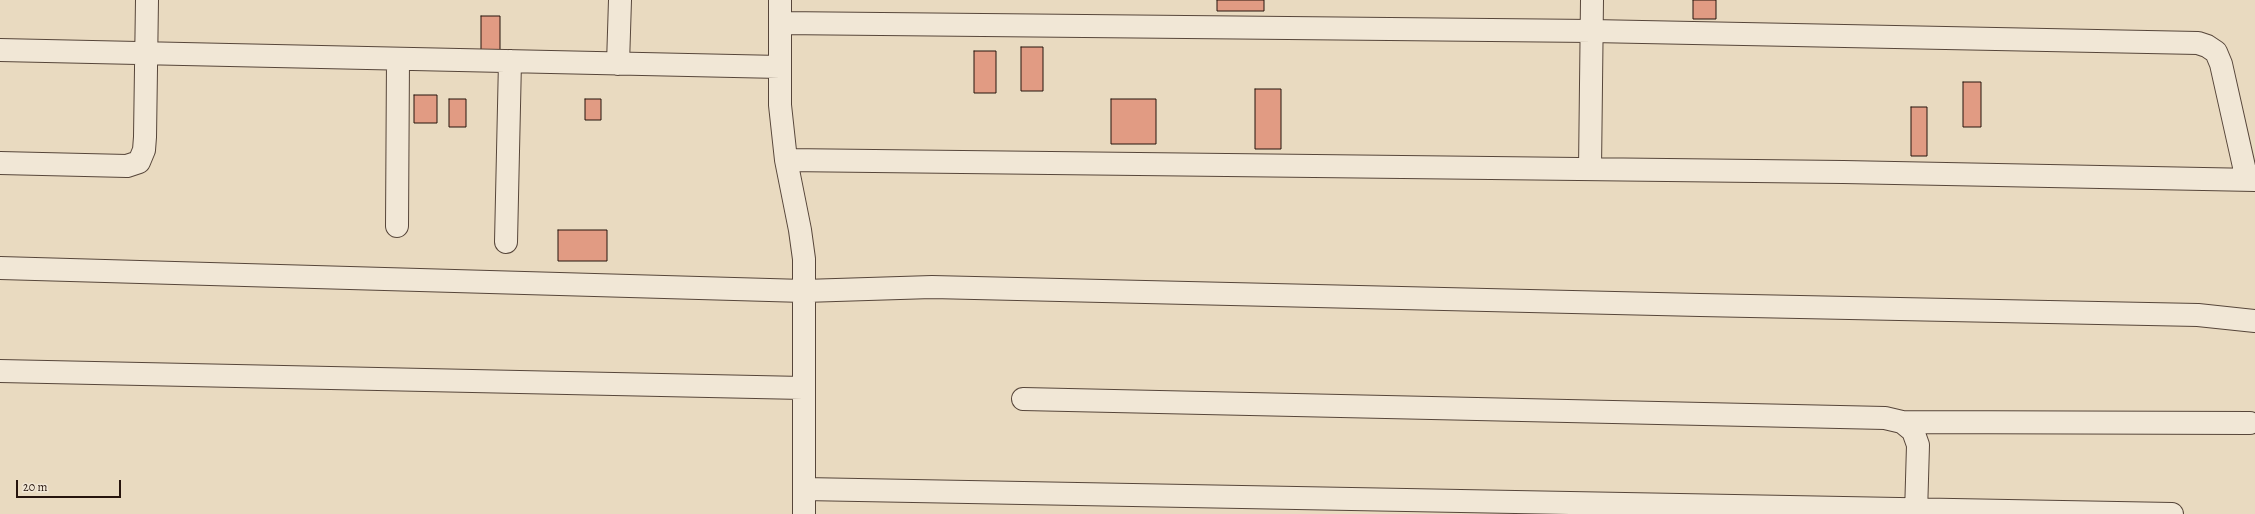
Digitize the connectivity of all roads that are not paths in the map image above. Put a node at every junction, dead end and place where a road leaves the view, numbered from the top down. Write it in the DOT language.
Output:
graph roads {
  1 [pos="147,0"];
  2 [pos="620,0"];
  3 [pos="780,0"];
  4 [pos="1592,0"];
  5 [pos="780,23"];
  6 [pos="1592,31"];
  7 [pos="0,50"];
  8 [pos="147,53"];
  9 [pos="398,59"];
  10 [pos="510,62"];
  11 [pos="618,64"];
  12 [pos="780,67"];
  13 [pos="786,160"];
  14 [pos="0,163"];
  15 [pos="1590,169"];
  16 [pos="2251,180"];
  17 [pos="397,226"];
  18 [pos="506,242"];
  19 [pos="0,268"];
  20 [pos="804,286"];
  21 [pos="2255,321"];
  22 [pos="0,371"];
  23 [pos="803,388"];
  24 [pos="1023,399"];
  25 [pos="1902,422"];
  26 [pos="2250,423"];
  27 [pos="804,488"];
  28 [pos="1584,509"];
  29 [pos="1916,511"];
  30 [pos="804,514"];
  31 [pos="2172,514"];
  1 -- 8 [label="street"];
  2 -- 11 [label="street"];
  3 -- 5 [label="street"];
  4 -- 6 [label="street"];
  5 -- 6 [label="street"];
  5 -- 12 [label="street"];
  6 -- 15 [label="street"];
  6 -- 16 [label="street"];
  7 -- 8 [label="street"];
  8 -- 9 [label="street"];
  8 -- 14 [label="street"];
  9 -- 10 [label="street"];
  9 -- 17 [label="street"];
  10 -- 11 [label="street"];
  10 -- 18 [label="street"];
  11 -- 12 [label="street"];
  12 -- 13 [label="street"];
  13 -- 15 [label="street"];
  13 -- 20 [label="street"];
  15 -- 16 [label="street"];
  19 -- 20 [label="street"];
  20 -- 21 [label="street"];
  20 -- 23 [label="street"];
  22 -- 23 [label="street"];
  23 -- 27 [label="street"];
  24 -- 25 [label="street"];
  25 -- 26 [label="street"];
  25 -- 29 [label="street"];
  27 -- 28 [label="street"];
  27 -- 30 [label="street"];
  28 -- 29 [label="street"];
  29 -- 31 [label="street"];
}
